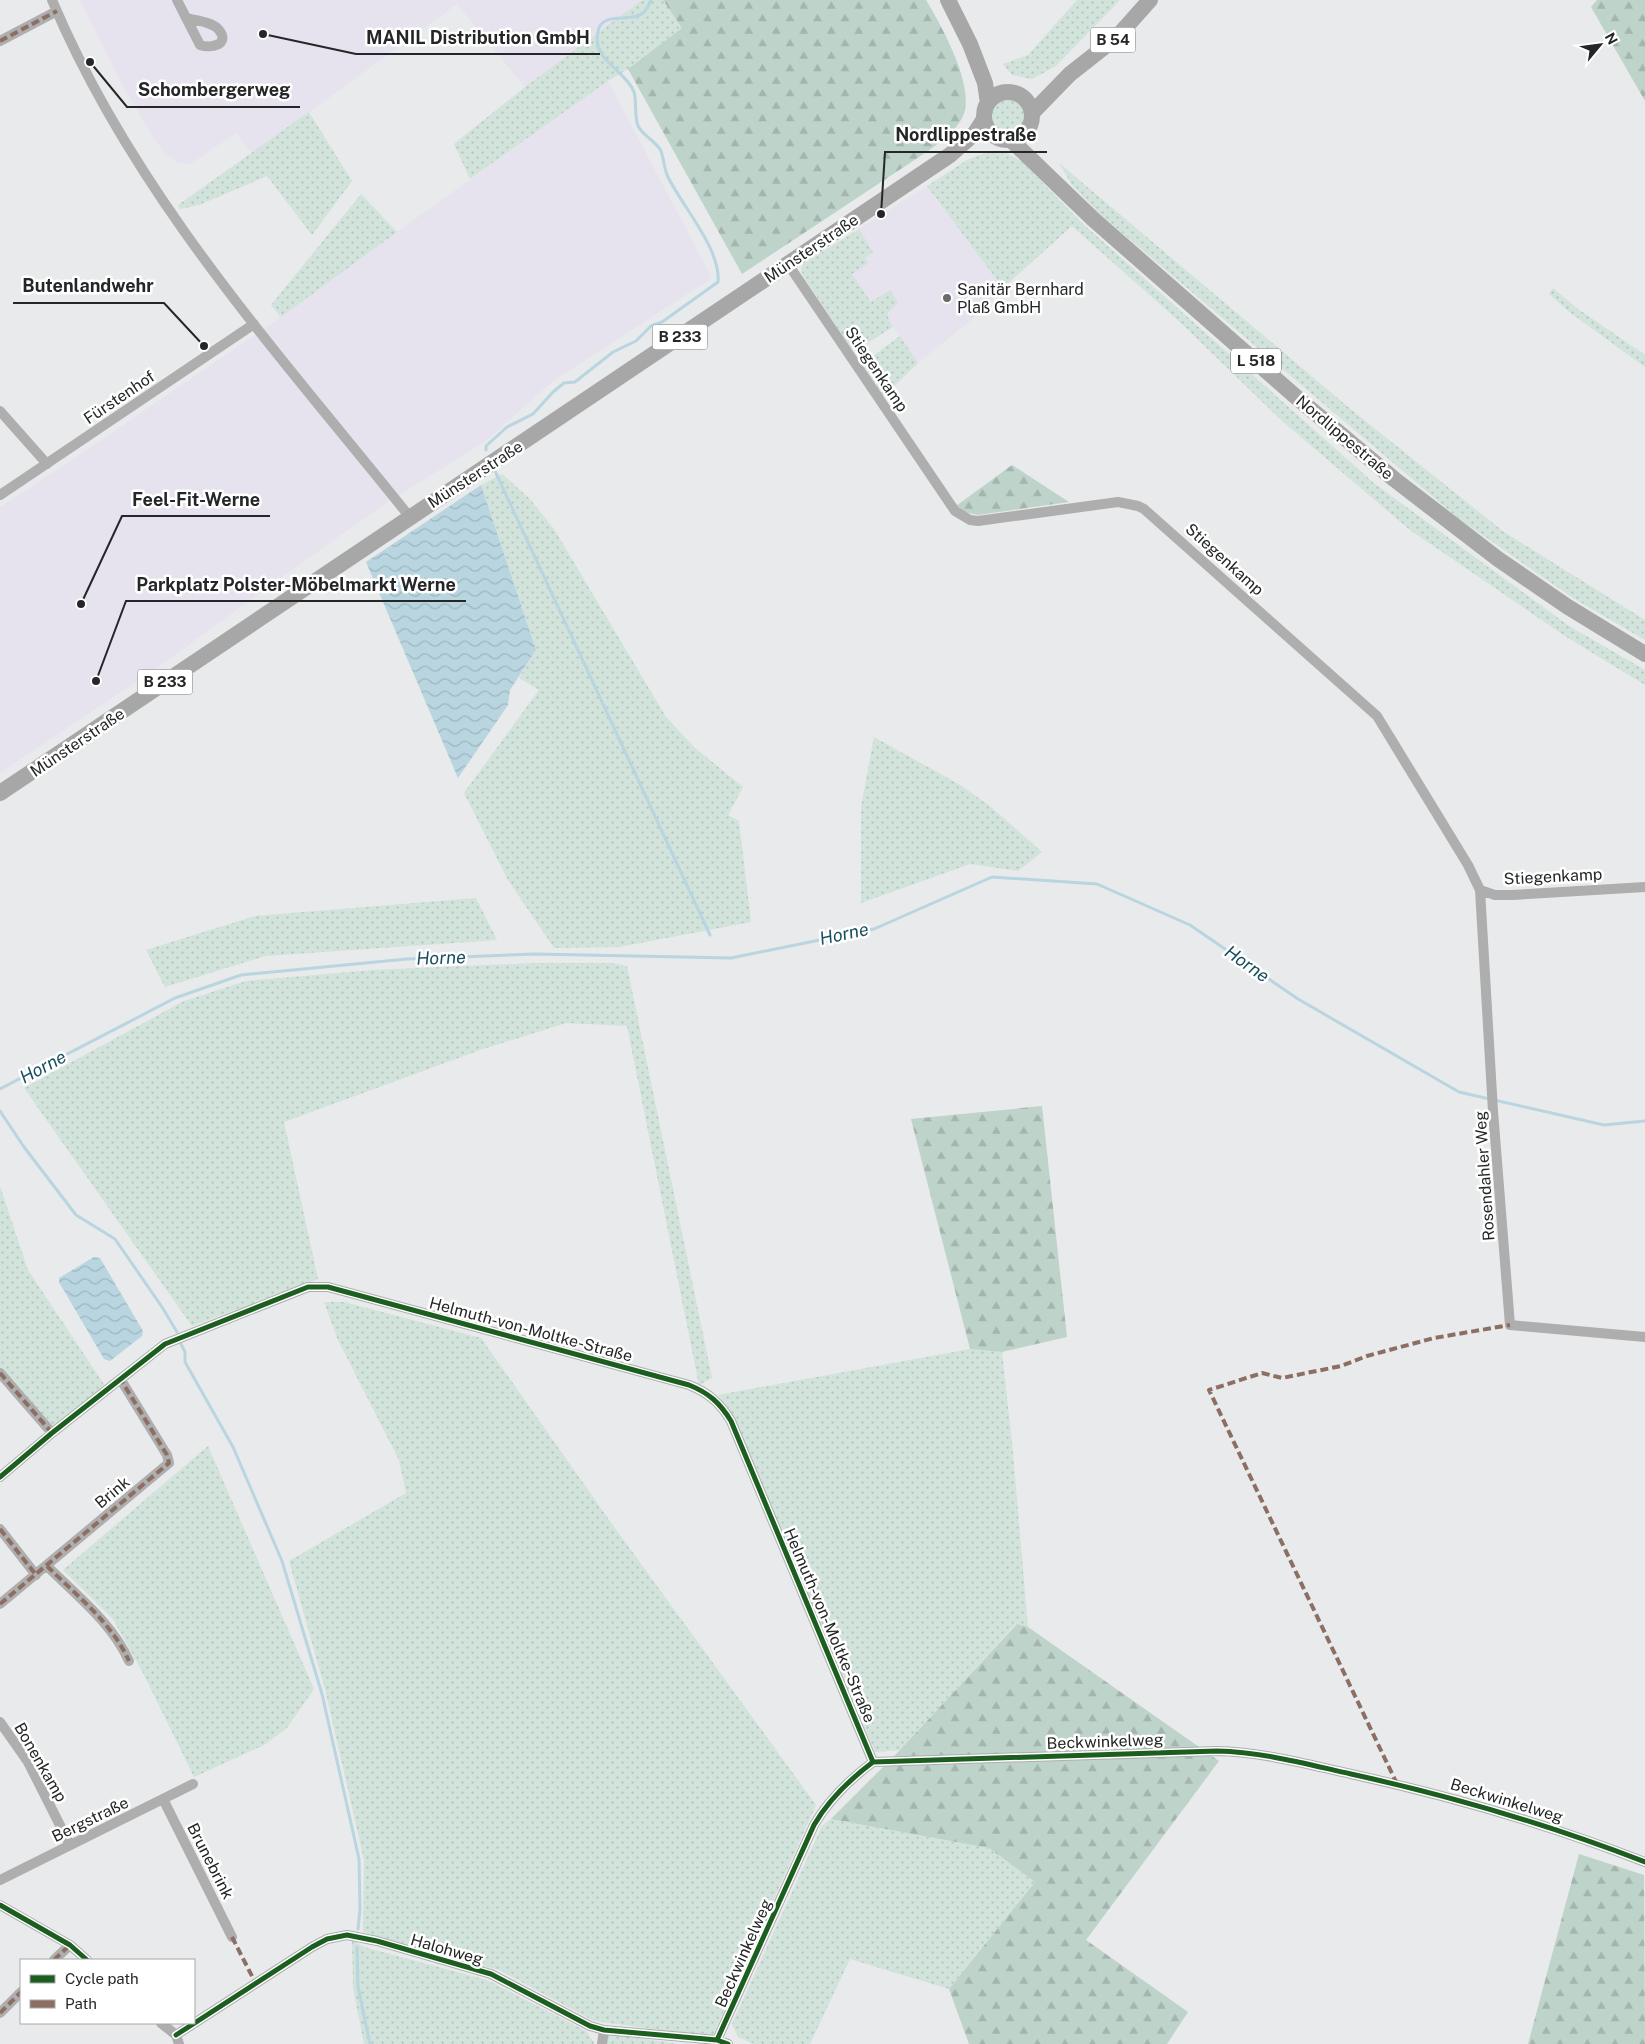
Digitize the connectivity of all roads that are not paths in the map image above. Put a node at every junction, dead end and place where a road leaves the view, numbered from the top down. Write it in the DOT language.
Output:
graph roads {
  1 [pos="52,0"];
  2 [pos="177,0"];
  3 [pos="948,0"];
  4 [pos="1150,0"];
  5 [pos="57,11"];
  6 [pos="186,18"];
  7 [pos="0,41"];
  8 [pos="970,44"];
  9 [pos="1070,74"];
  10 [pos="1015,94"];
  11 [pos="986,111"];
  12 [pos="1032,112"];
  13 [pos="1029,130"];
  14 [pos="996,137"];
  15 [pos="1012,141"];
  16 [pos="950,155"];
  17 [pos="1067,193"];
  18 [pos="788,264"];
  19 [pos="254,324"];
  20 [pos="0,412"];
  21 [pos="47,464"];
  22 [pos="0,494"];
  23 [pos="410,516"];
  24 [pos="1645,654"];
  25 [pos="0,793"];
  26 [pos="1645,887"];
  27 [pos="1480,890"];
  28 [pos="1645,1337"];
  29 [pos="0,1373"];
  30 [pos="121,1380"];
  31 [pos="52,1433"];
  32 [pos="0,1477"];
  33 [pos="0,1529"];
  34 [pos="47,1566"];
  35 [pos="36,1575"];
  36 [pos="0,1604"];
  37 [pos="130,1661"];
  38 [pos="0,1722"];
  39 [pos="873,1762"];
  40 [pos="193,1784"];
  41 [pos="163,1799"];
  42 [pos="70,1845"];
  43 [pos="1645,1862"];
  44 [pos="0,1880"];
  45 [pos="0,1905"];
  46 [pos="232,1937"];
  47 [pos="70,1946"];
  48 [pos="55,1959"];
  49 [pos="86,1959"];
  50 [pos="20,1993"];
  51 [pos="0,2013"];
  52 [pos="162,2024"];
  53 [pos="604,2030"];
  54 [pos="177,2040"];
  55 [pos="717,2040"];
  56 [pos="602,2044"];
  57 [pos="728,2044"];
  1 -- 5 [label="street"];
  2 -- 6 [label="street"];
  3 -- 8 [label="main road"];
  4 -- 9 [label="main road, B 54"];
  5 -- 7 [label="street"];
  5 -- 19 [label="street"];
  8 -- 10 [label="main road"];
  8 -- 11 [label="main road"];
  9 -- 10 [label="main road, B 54"];
  9 -- 12 [label="main road, B 54"];
  10 -- 11 [label="main road"];
  10 -- 12 [label="main road"];
  11 -- 14 [label="main road"];
  11 -- 16 [label="main road, Münsterstraße / B 233"];
  12 -- 13 [label="main road"];
  13 -- 15 [label="main road"];
  13 -- 17 [label="main road, Nordlippestraße / L 518"];
  14 -- 15 [label="main road"];
  14 -- 16 [label="main road, Münsterstraße / B 233"];
  15 -- 17 [label="main road, Nordlippestraße / L 518"];
  16 -- 18 [label="main road, Münsterstraße / B 233"];
  17 -- 24 [label="main road, Nordlippestraße / L 518"];
  18 -- 23 [label="main road, Münsterstraße / B 233"];
  18 -- 27 [label="street, Stiegenkamp"];
  19 -- 21 [label="street, Fürstenhof"];
  19 -- 23 [label="street"];
  20 -- 21 [label="street"];
  21 -- 22 [label="street, Fürstenhof"];
  23 -- 25 [label="main road, Münsterstraße / B 233"];
  26 -- 27 [label="street, Stiegenkamp"];
  27 -- 28 [label="street, Rosendahler Weg"];
  29 -- 31 [label="street"];
  30 -- 31 [label="street, Helmuth-von-Moltke-Straße"];
  30 -- 34 [label="street, Brink"];
  30 -- 39 [label="street, Helmuth-von-Moltke-Straße"];
  31 -- 32 [label="street, Helmuth-von-Moltke-Straße"];
  33 -- 35 [label="street"];
  34 -- 35 [label="street, Brink"];
  34 -- 37 [label="street"];
  35 -- 36 [label="street, Brink"];
  38 -- 42 [label="street, Bonenkamp"];
  39 -- 43 [label="street, Beckwinkelweg"];
  39 -- 55 [label="street, Beckwinkelweg"];
  40 -- 41 [label="street, Bergstraße"];
  41 -- 42 [label="street, Bergstraße"];
  41 -- 46 [label="street, Brunebrink"];
  42 -- 44 [label="street, Bergstraße"];
  45 -- 47 [label="street"];
  47 -- 48 [label="street"];
  47 -- 49 [label="street"];
  50 -- 51 [label="street"];
  52 -- 54 [label="street"];
  53 -- 54 [label="street, Halohweg"];
  53 -- 55 [label="street, Halohweg"];
  53 -- 56 [label="street"];
  55 -- 57 [label="street, Halohweg"];
}
